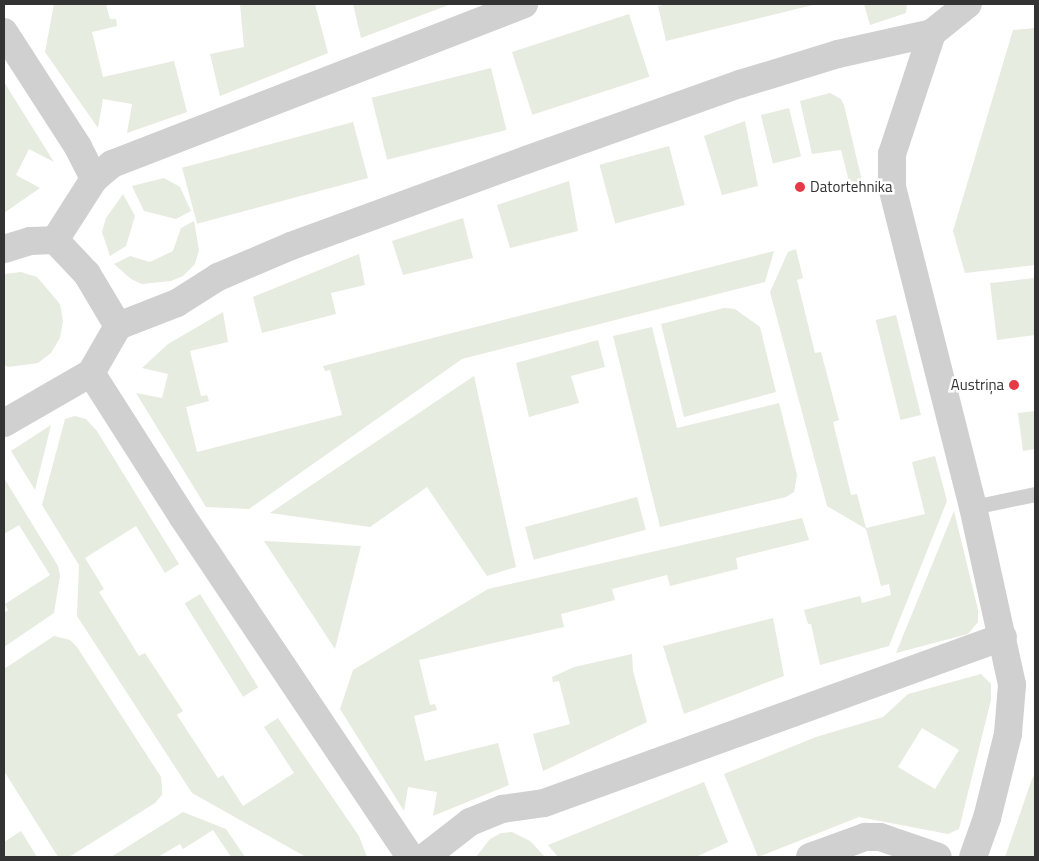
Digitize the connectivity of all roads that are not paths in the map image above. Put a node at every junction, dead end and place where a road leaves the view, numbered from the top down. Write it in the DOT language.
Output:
graph roads {
  1 [pos="524,4"];
  2 [pos="968,4"];
  3 [pos="4,32"];
  4 [pos="932,34"];
  5 [pos="94,179"];
  6 [pos="55,240"];
  7 [pos="4,249"];
  8 [pos="118,326"];
  9 [pos="91,373"];
  10 [pos="4,423"];
  11 [pos="1035,494"];
  12 [pos="973,507"];
  13 [pos="1002,637"];
  14 [pos="410,857"];
  15 [pos="425,857"];
  16 [pos="810,857"];
  17 [pos="938,857"];
  18 [pos="973,857"];
  1 -- 5 [label="street"];
  2 -- 4 [label="street"];
  3 -- 5 [label="street"];
  4 -- 8 [label="street"];
  4 -- 12 [label="street"];
  5 -- 6 [label="street"];
  6 -- 7 [label="street"];
  6 -- 8 [label="street"];
  8 -- 9 [label="street"];
  9 -- 10 [label="street"];
  9 -- 14 [label="street"];
  11 -- 12 [label="lane"];
  12 -- 13 [label="street"];
  13 -- 15 [label="street"];
  13 -- 18 [label="street"];
  16 -- 17 [label="street"];
}
